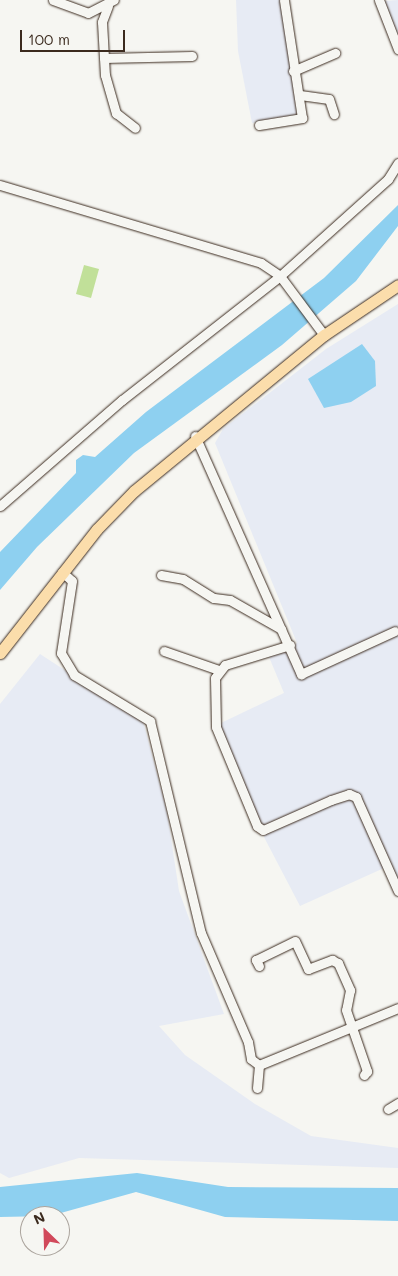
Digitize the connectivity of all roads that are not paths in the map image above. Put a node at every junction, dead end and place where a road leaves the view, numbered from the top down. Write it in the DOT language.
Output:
graph roads {
  1 [pos="53,0"];
  2 [pos="284,0"];
  3 [pos="379,0"];
  4 [pos="111,3"];
  5 [pos="398,49"];
  6 [pos="334,53"];
  7 [pos="192,56"];
  8 [pos="104,58"];
  9 [pos="293,72"];
  10 [pos="300,95"];
  11 [pos="334,114"];
  12 [pos="258,125"];
  13 [pos="134,128"];
  14 [pos="398,163"];
  15 [pos="0,185"];
  16 [pos="280,276"];
  17 [pos="398,285"];
  18 [pos="324,335"];
  19 [pos="195,436"];
  20 [pos="0,506"];
  21 [pos="62,572"];
  22 [pos="161,575"];
  23 [pos="281,629"];
  24 [pos="395,631"];
  25 [pos="290,645"];
  26 [pos="164,651"];
  27 [pos="0,653"];
  28 [pos="219,670"];
  29 [pos="398,891"];
  30 [pos="259,966"];
  31 [pos="398,1008"];
  32 [pos="351,1027"];
  33 [pos="259,1065"];
  34 [pos="364,1075"];
  35 [pos="257,1088"];
  36 [pos="398,1103"];
  37 [pos="388,1110"];
  1 -- 4 [label="street"];
  2 -- 9 [label="street"];
  3 -- 5 [label="street"];
  4 -- 8 [label="street"];
  6 -- 9 [label="street"];
  7 -- 8 [label="street"];
  8 -- 13 [label="street"];
  9 -- 10 [label="street"];
  10 -- 11 [label="street"];
  10 -- 12 [label="street"];
  14 -- 16 [label="street"];
  15 -- 16 [label="street"];
  16 -- 18 [label="street"];
  16 -- 20 [label="street"];
  17 -- 18 [label="main road"];
  18 -- 19 [label="main road"];
  19 -- 21 [label="main road"];
  19 -- 23 [label="street"];
  21 -- 27 [label="main road"];
  21 -- 33 [label="street"];
  22 -- 23 [label="street"];
  23 -- 25 [label="street"];
  24 -- 25 [label="street"];
  25 -- 28 [label="street"];
  26 -- 28 [label="street"];
  28 -- 29 [label="street"];
  30 -- 32 [label="street"];
  31 -- 32 [label="street"];
  32 -- 33 [label="street"];
  32 -- 34 [label="street"];
  33 -- 35 [label="street"];
  36 -- 37 [label="street"];
}
